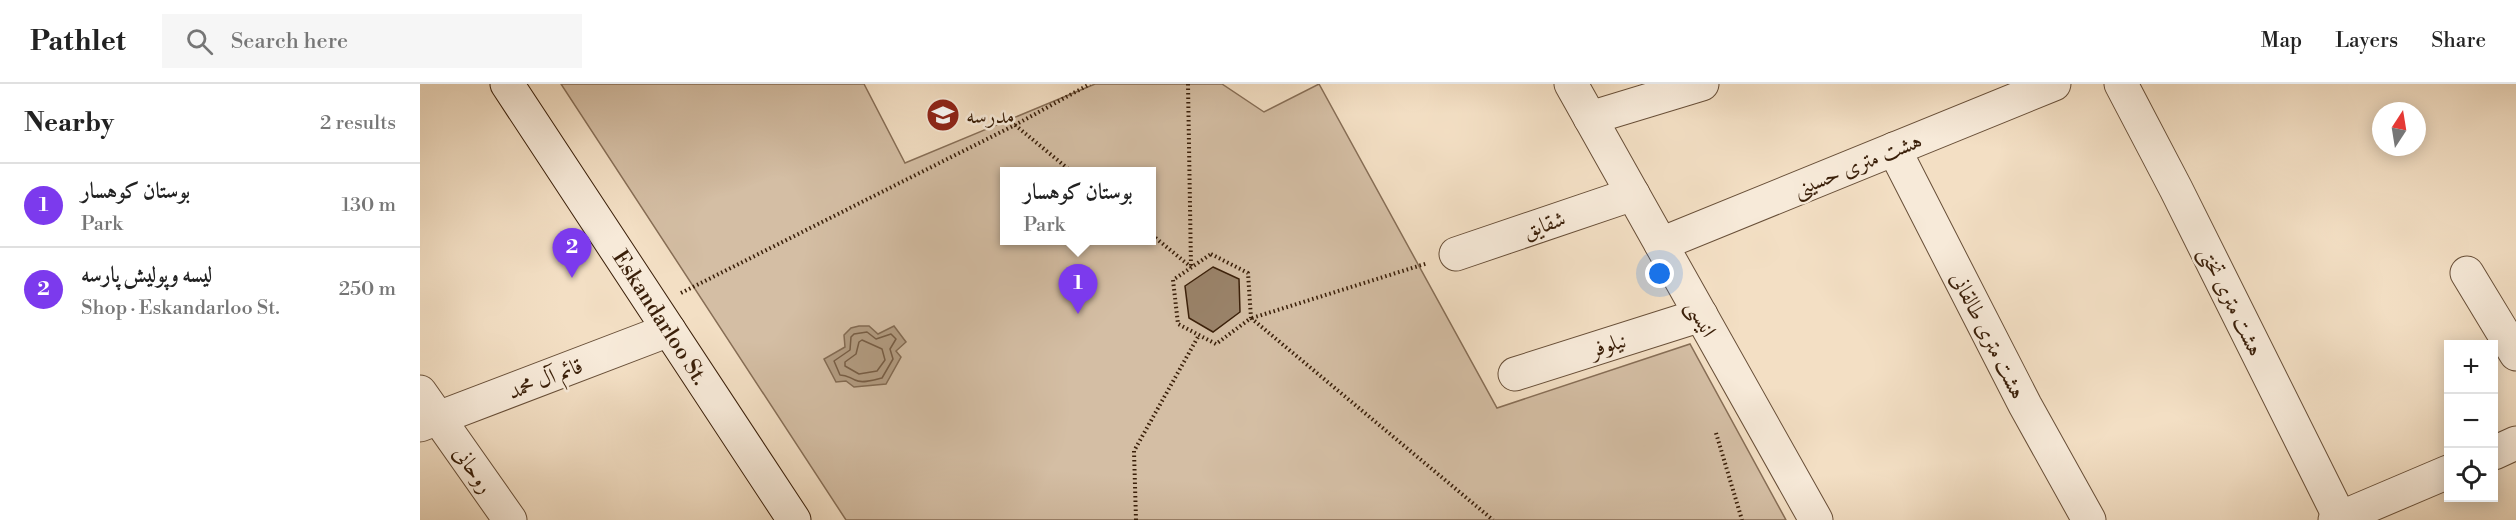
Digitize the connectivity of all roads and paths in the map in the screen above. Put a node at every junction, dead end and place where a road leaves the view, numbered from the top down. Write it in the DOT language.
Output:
graph roads {
  1 [pos="507,84"];
  2 [pos="1090,84"];
  3 [pos="1188,84"];
  4 [pos="1571,84"];
  5 [pos="1702,84"];
  6 [pos="2054,84"];
  7 [pos="2121,84"];
  8 [pos="1590,118"];
  9 [pos="1015,125"];
  10 [pos="1894,148"];
  11 [pos="1067,167"];
  12 [pos="1633,194"];
  13 [pos="1156,238"];
  14 [pos="1661,244"];
  15 [pos="1456,254"];
  16 [pos="1191,267"];
  17 [pos="2467,273"];
  18 [pos="1701,315"];
  19 [pos="1251,318"];
  20 [pos="662,319"];
  21 [pos="1199,335"];
  22 [pos="2516,354"];
  23 [pos="1515,374"];
  24 [pos="420,392"];
  25 [pos="429,422"];
  26 [pos="1716,433"];
  27 [pos="2516,443"];
  28 [pos="2498,451"];
  29 [pos="2444,474"];
  30 [pos="2339,519"];
  31 [pos="510,520"];
  32 [pos="794,520"];
  33 [pos="1136,520"];
  34 [pos="1493,520"];
  35 [pos="1742,520"];
  36 [pos="1816,520"];
  37 [pos="2089,520"];
  1 -- 20 [label="street, Eskandarloo St."];
  2 -- 9 [label="path"];
  3 -- 16 [label="path"];
  4 -- 8 [label="street, انیسی"];
  5 -- 8 [label="street"];
  6 -- 10 [label="street, هشت متری حسینی"];
  7 -- 30 [label="street, هشت متری تختی"];
  8 -- 12 [label="street, انیسی"];
  9 -- 11 [label="path"];
  9 -- 20 [label="path"];
  10 -- 14 [label="street, هشت متری حسینی"];
  10 -- 37 [label="street, هشت متری طالقانی"];
  12 -- 14 [label="street, انیسی"];
  12 -- 15 [label="street, شقایق"];
  13 -- 16 [label="path"];
  14 -- 18 [label="street, انیسی"];
  15 -- 19 [label="path"];
  16 -- 19 [label="path"];
  16 -- 21 [label="path"];
  17 -- 22 [label="street"];
  18 -- 23 [label="street, نیلوفر"];
  18 -- 36 [label="street, انیسی"];
  19 -- 21 [label="path"];
  19 -- 34 [label="path"];
  20 -- 25 [label="street, قائم آل محمد"];
  20 -- 32 [label="street, Eskandarloo St."];
  21 -- 33 [label="path"];
  24 -- 25 [label="street, روحانی"];
  25 -- 31 [label="street, روحانی"];
  26 -- 35 [label="path"];
  27 -- 28 [label="street"];
  29 -- 30 [label="street"];
}
